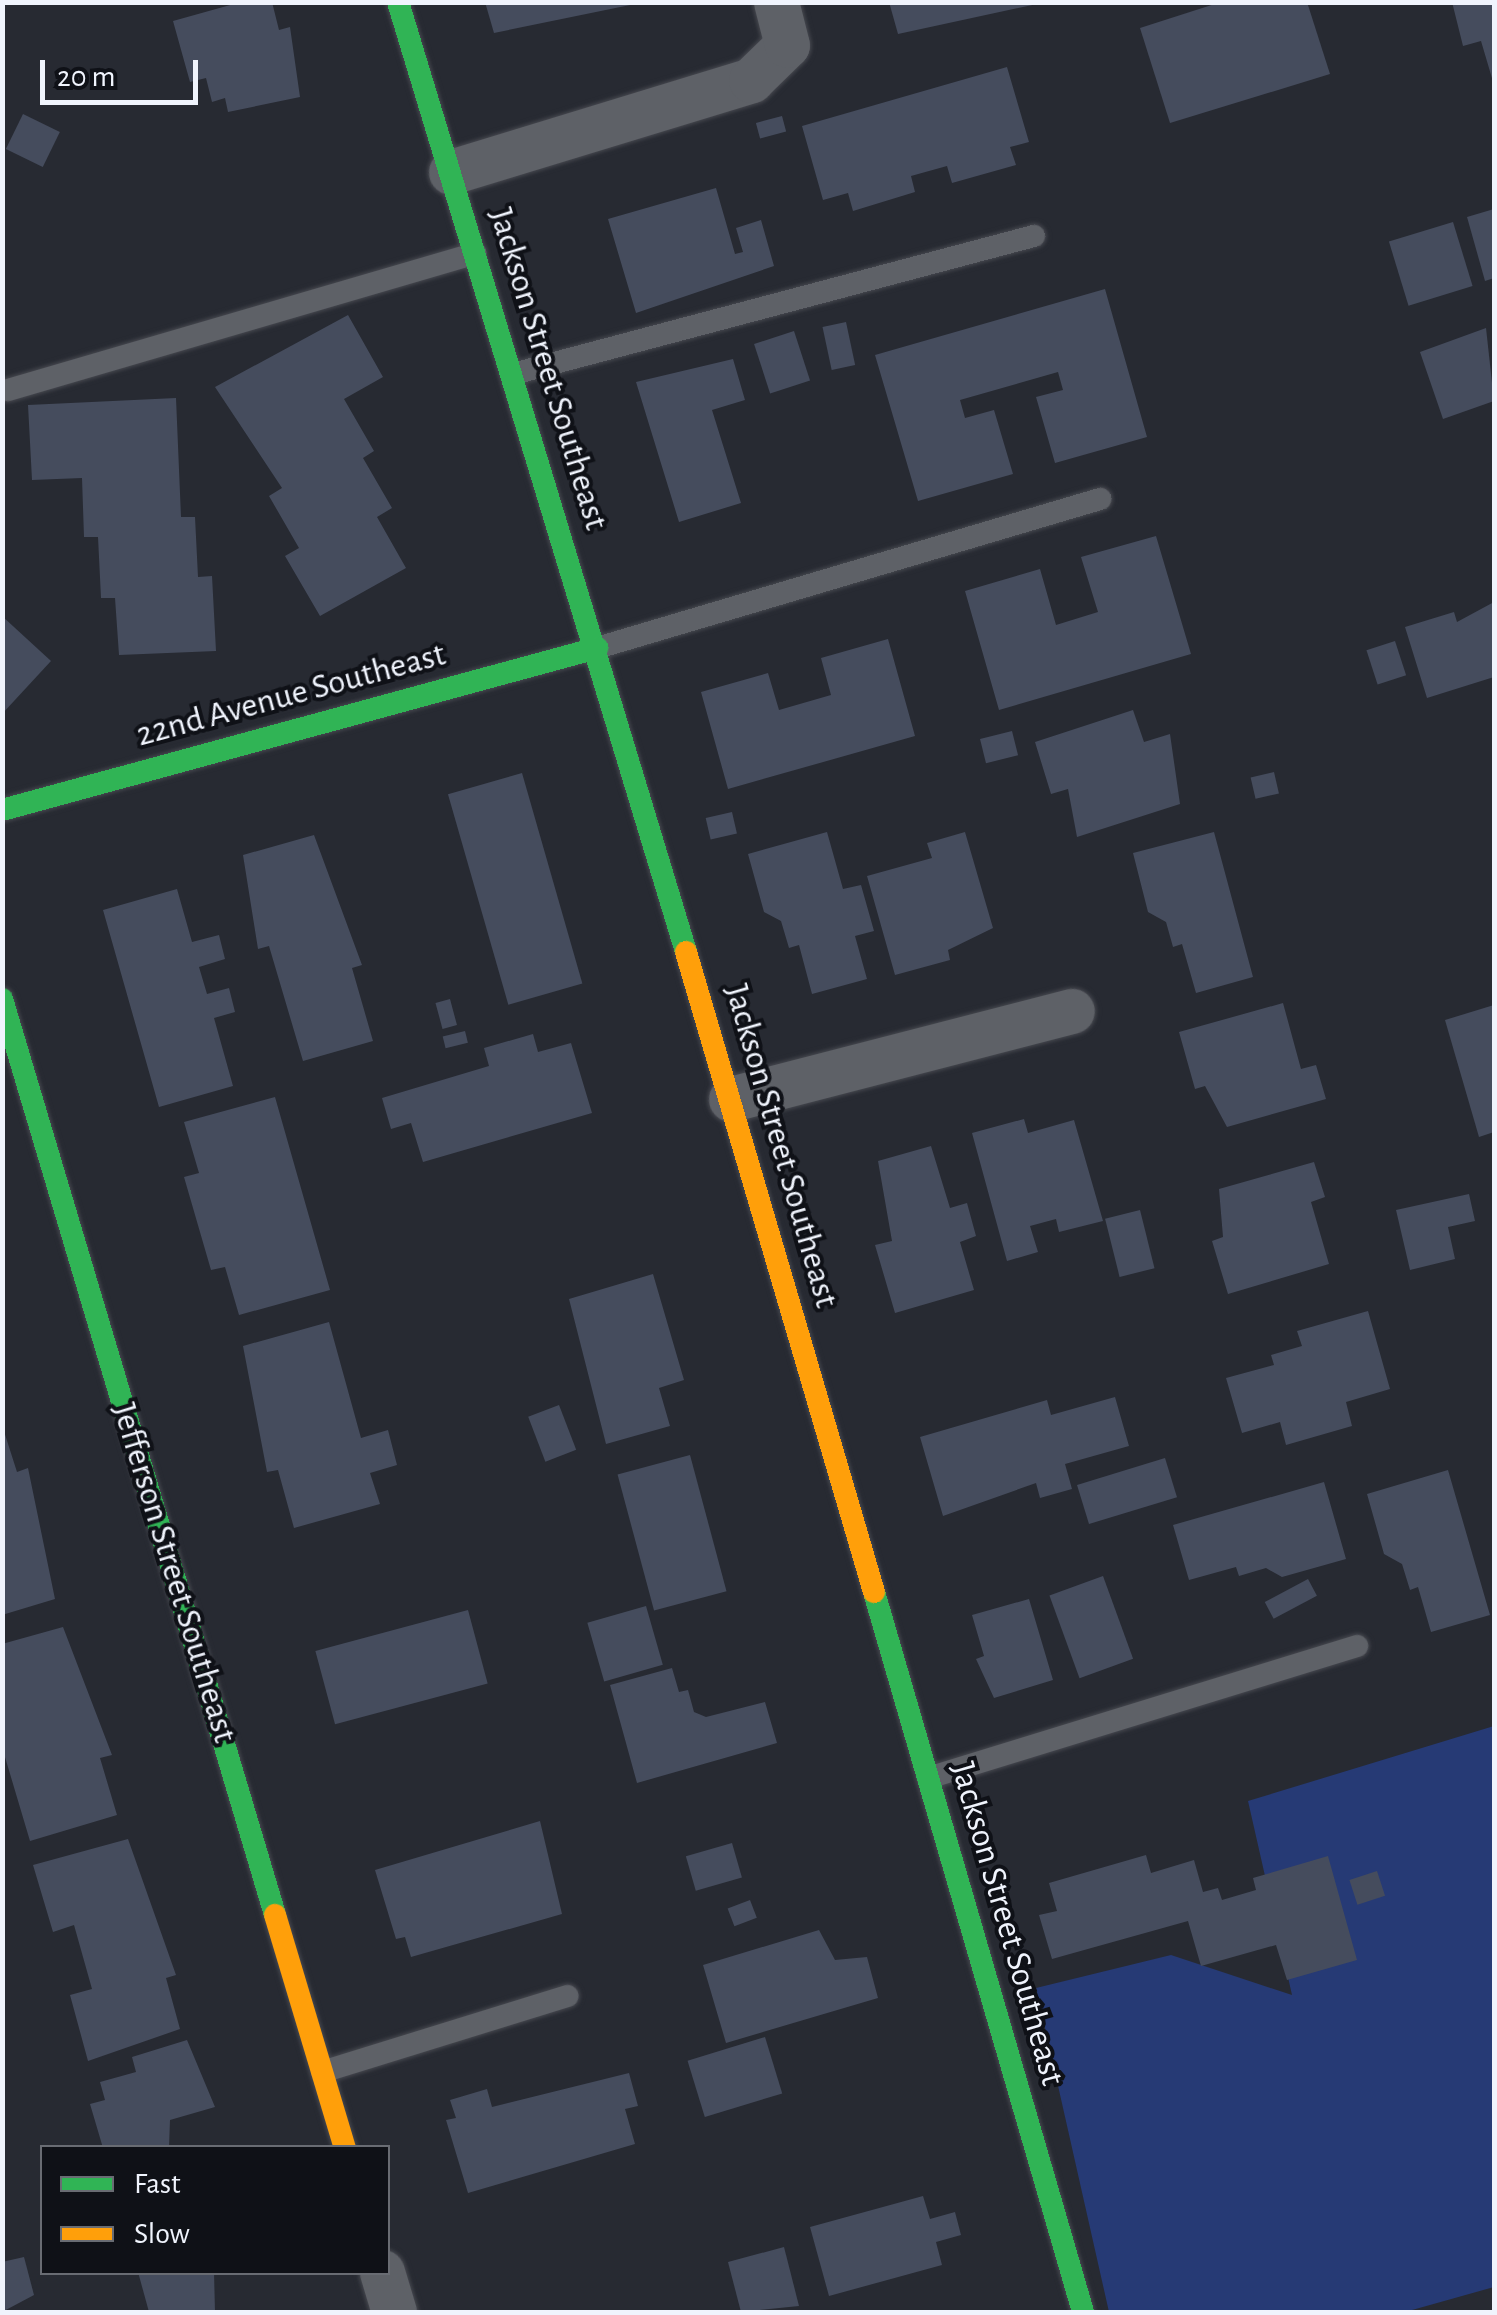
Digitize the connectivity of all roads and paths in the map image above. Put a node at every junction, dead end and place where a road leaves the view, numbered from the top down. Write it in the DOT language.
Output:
graph roads {
  1 [pos="398,2"];
  2 [pos="776,2"];
  3 [pos="451,172"];
  4 [pos="1034,236"];
  5 [pos="476,253"];
  6 [pos="513,374"];
  7 [pos="8,390"];
  8 [pos="1100,499"];
  9 [pos="598,648"];
  10 [pos="2,810"];
  11 [pos="2,999"];
  12 [pos="1072,1011"];
  13 [pos="731,1099"];
  14 [pos="1357,1646"];
  15 [pos="928,1778"];
  16 [pos="567,1996"];
  17 [pos="322,2072"];
  18 [pos="343,2145"];
  19 [pos="383,2275"];
  20 [pos="394,2312"];
  21 [pos="1083,2312"];
  1 -- 3 [label="street, Jackson Street Southeast"];
  2 -- 3 [label="street"];
  3 -- 5 [label="street, Jackson Street Southeast"];
  4 -- 6 [label="lane"];
  5 -- 6 [label="street, Jackson Street Southeast"];
  5 -- 7 [label="lane"];
  6 -- 9 [label="street, Jackson Street Southeast"];
  8 -- 9 [label="lane"];
  9 -- 10 [label="street, 22nd Avenue Southeast"];
  9 -- 13 [label="street, Jackson Street Southeast"];
  11 -- 17 [label="street, Jefferson Street Southeast"];
  12 -- 13 [label="street"];
  13 -- 15 [label="street, Jackson Street Southeast"];
  14 -- 15 [label="lane"];
  15 -- 21 [label="street, Jackson Street Southeast"];
  16 -- 17 [label="lane"];
  17 -- 18 [label="street, Jefferson Street Southeast"];
  19 -- 20 [label="street"];
}
